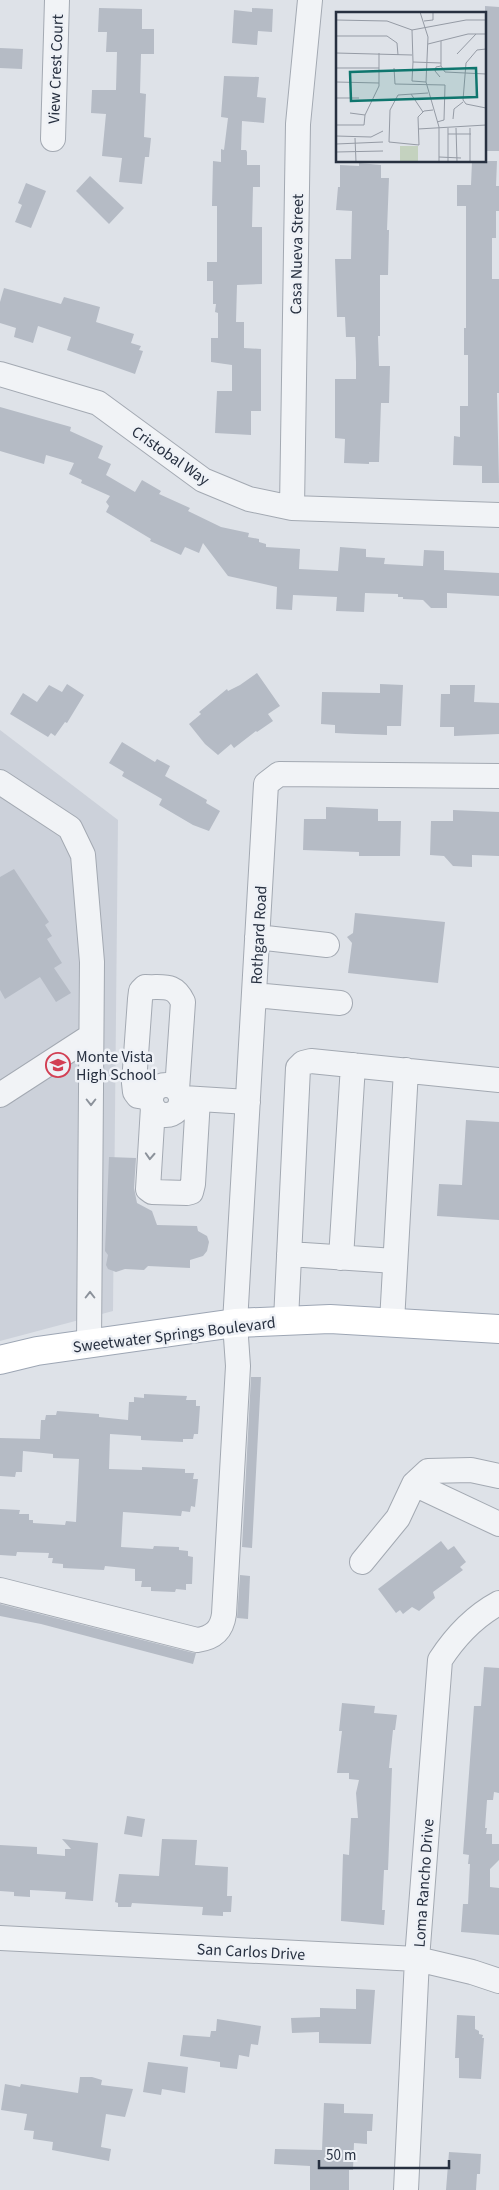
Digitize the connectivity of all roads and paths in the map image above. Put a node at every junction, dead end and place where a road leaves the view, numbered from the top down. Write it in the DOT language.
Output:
graph roads {
  1 [pos="58,0"];
  2 [pos="310,0"];
  3 [pos="53,139"];
  4 [pos="0,374"];
  5 [pos="292,508"];
  6 [pos="499,515"];
  7 [pos="499,776"];
  8 [pos="0,782"];
  9 [pos="257,937"];
  10 [pos="327,945"];
  11 [pos="254,995"];
  12 [pos="340,1003"];
  13 [pos="91,1036"];
  14 [pos="353,1065"];
  15 [pos="406,1070"];
  16 [pos="499,1080"];
  17 [pos="0,1095"];
  18 [pos="185,1095"];
  19 [pos="248,1102"];
  20 [pos="152,1103"];
  21 [pos="289,1254"];
  22 [pos="341,1258"];
  23 [pos="395,1261"];
  24 [pos="286,1320"];
  25 [pos="392,1322"];
  26 [pos="236,1323"];
  27 [pos="499,1328"];
  28 [pos="89,1344"];
  29 [pos="0,1360"];
  30 [pos="499,1476"];
  31 [pos="414,1484"];
  32 [pos="499,1524"];
  33 [pos="362,1562"];
  34 [pos="0,1590"];
  35 [pos="499,1604"];
  36 [pos="0,1938"];
  37 [pos="417,1959"];
  38 [pos="499,1981"];
  39 [pos="406,2190"];
  1 -- 3 [label="street, View Crest Court"];
  2 -- 5 [label="street, Casa Nueva Street"];
  4 -- 5 [label="street, Cristobal Way"];
  5 -- 6 [label="street, Cristobal Way"];
  7 -- 9 [label="street, Rothgard Road"];
  8 -- 13 [label="street"];
  9 -- 10 [label="street"];
  9 -- 11 [label="street, Rothgard Road"];
  11 -- 12 [label="street"];
  11 -- 19 [label="street, Rothgard Road"];
  13 -- 17 [label="street"];
  13 -- 28 [label="street"];
  14 -- 15 [label="street"];
  14 -- 21 [label="street"];
  14 -- 22 [label="street"];
  15 -- 16 [label="street"];
  15 -- 23 [label="street"];
  18 -- 19 [label="street"];
  18 -- 20 [label="street"];
  20 -- 18 [label="street, one-way"];
  18 -- 20 [label="street"];
  19 -- 26 [label="street, Rothgard Road"];
  21 -- 22 [label="street"];
  21 -- 24 [label="street"];
  22 -- 23 [label="street"];
  23 -- 25 [label="street"];
  24 -- 25 [label="main road, Sweetwater Springs Boulevard"];
  24 -- 26 [label="main road, Sweetwater Springs Boulevard"];
  25 -- 27 [label="main road, Sweetwater Springs Boulevard"];
  26 -- 28 [label="main road, Sweetwater Springs Boulevard"];
  26 -- 34 [label="street, Rothgard Road"];
  28 -- 29 [label="main road, Sweetwater Springs Boulevard"];
  30 -- 31 [label="street"];
  31 -- 32 [label="street"];
  31 -- 33 [label="street"];
  35 -- 37 [label="street, Loma Rancho Drive"];
  36 -- 37 [label="street, San Carlos Drive"];
  37 -- 38 [label="street, San Carlos Drive"];
  37 -- 39 [label="street, Loma Rancho Drive"];
}
